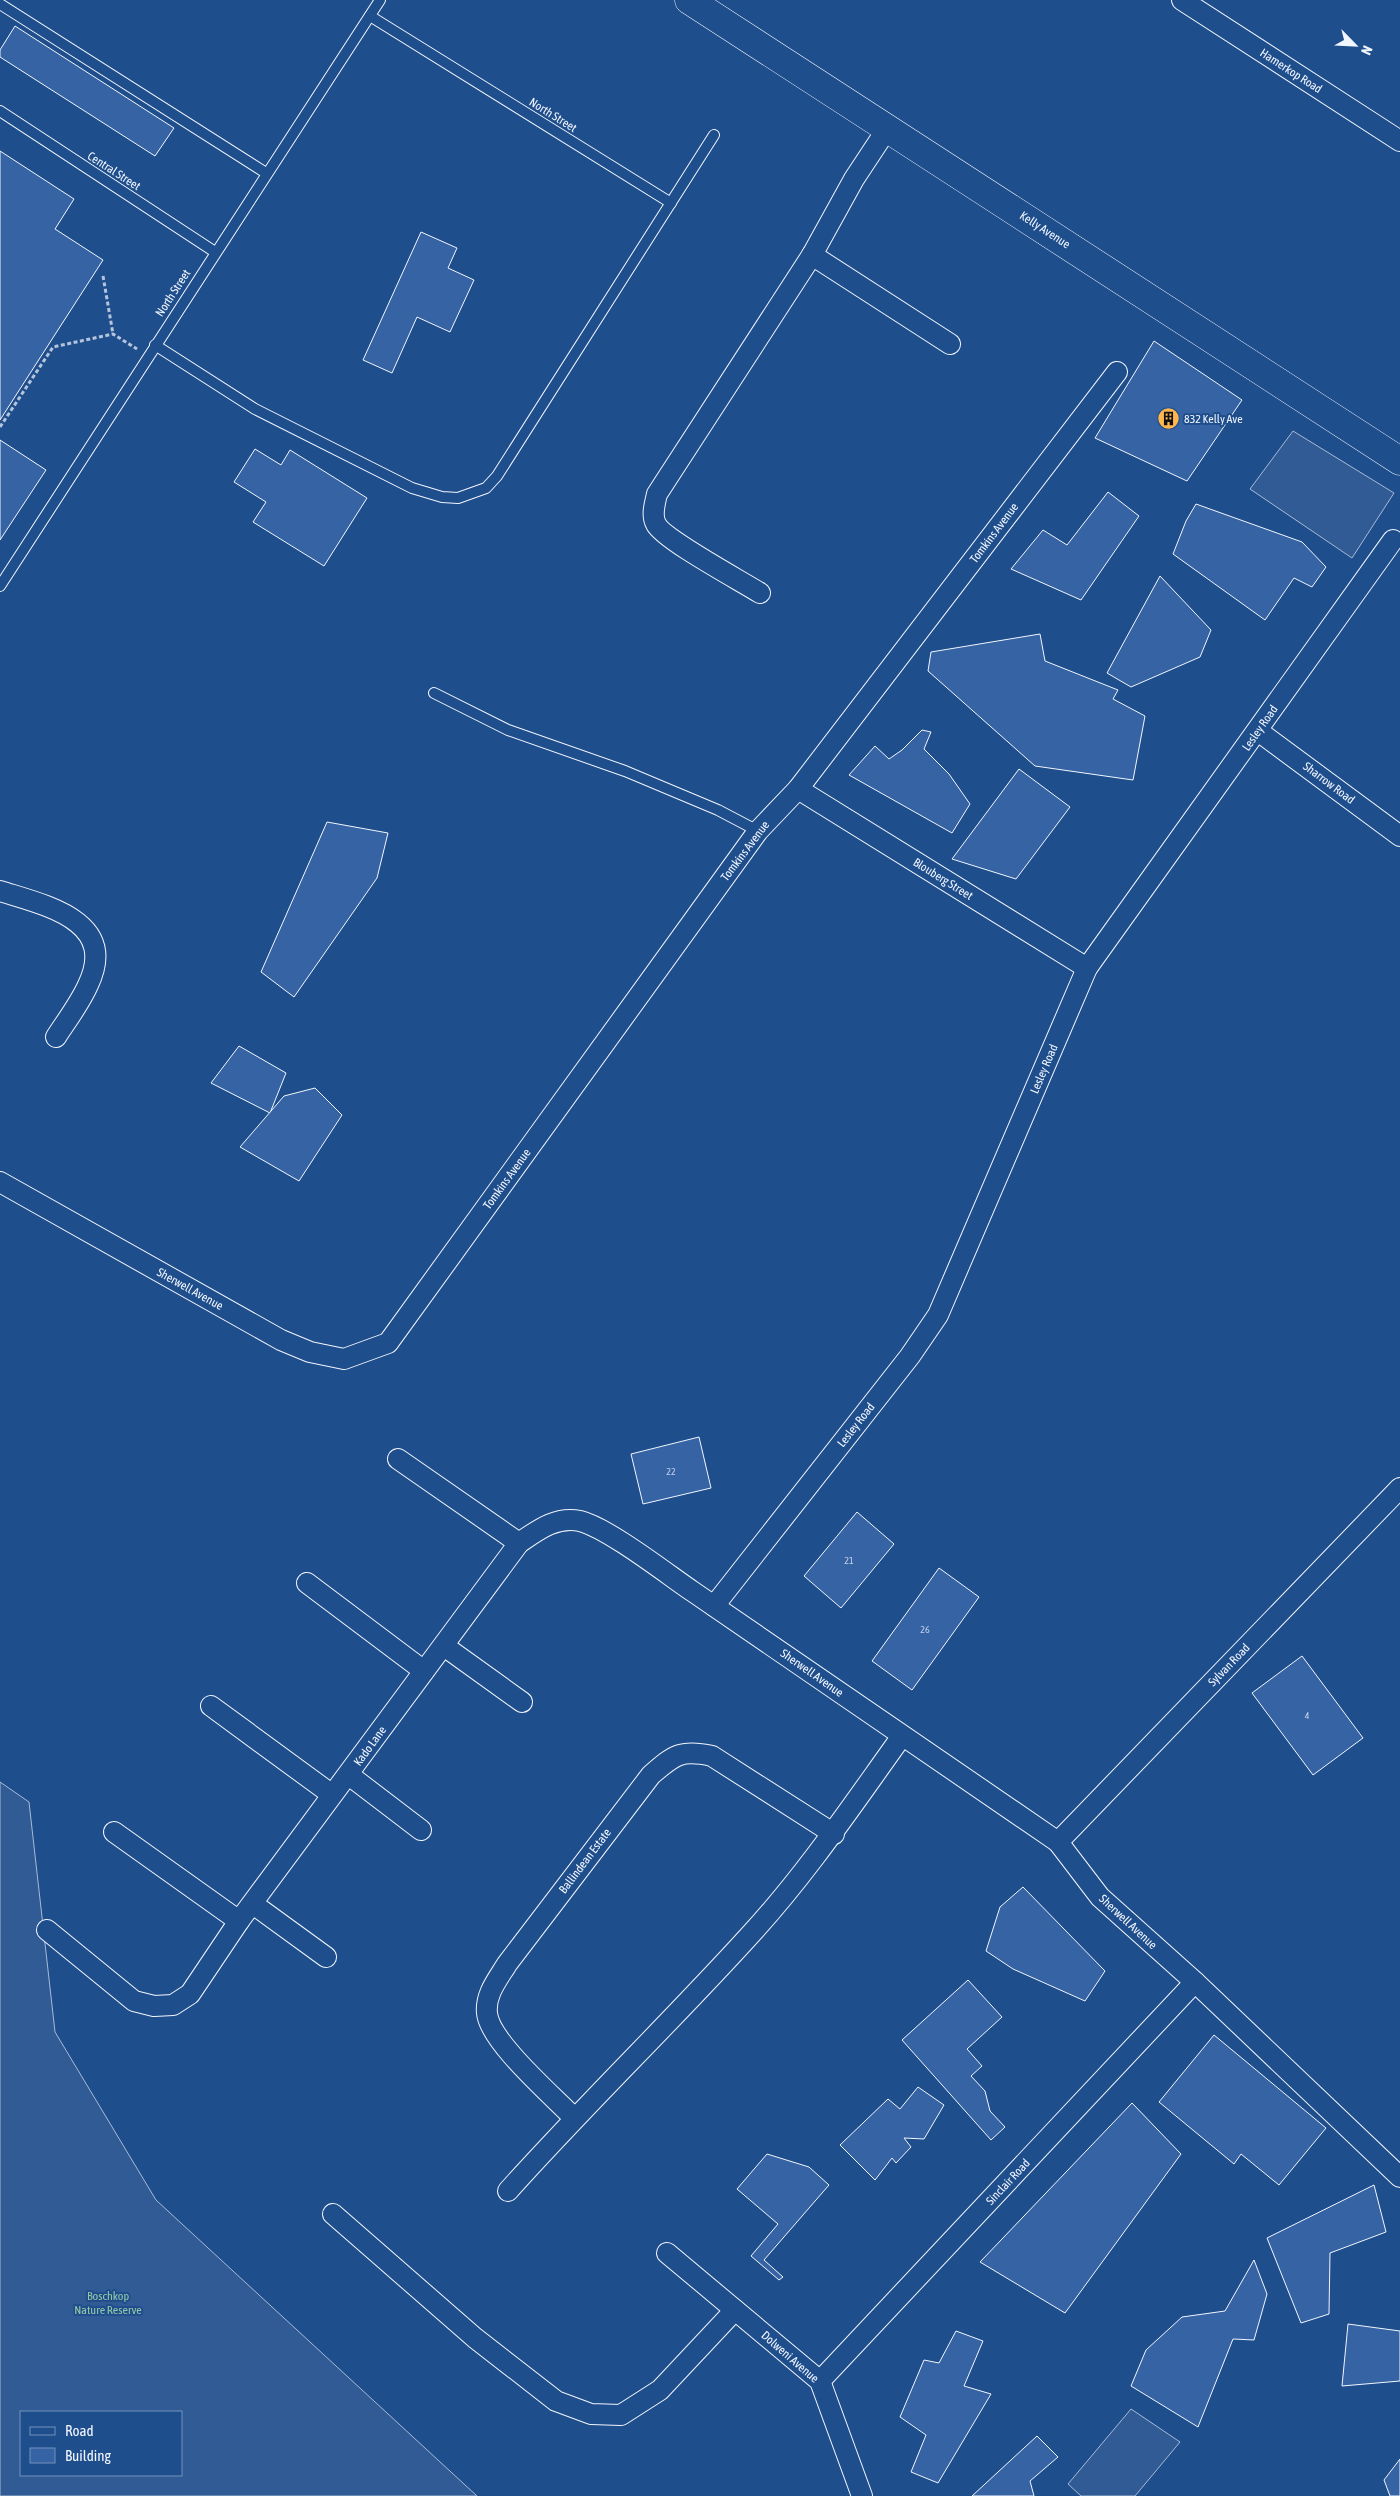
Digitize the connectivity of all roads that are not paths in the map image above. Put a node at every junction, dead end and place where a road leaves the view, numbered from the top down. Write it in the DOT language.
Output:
graph roads {
  1 [pos="380,0"];
  2 [pos="689,0"];
  3 [pos="1182,0"];
  4 [pos="0,4"];
  5 [pos="370,16"];
  6 [pos="0,112"];
  7 [pos="887,129"];
  8 [pos="714,134"];
  9 [pos="1400,141"];
  10 [pos="266,173"];
  11 [pos="671,203"];
  12 [pos="215,252"];
  13 [pos="812,255"];
  14 [pos="950,344"];
  15 [pos="155,345"];
  16 [pos="1117,372"];
  17 [pos="1356,431"];
  18 [pos="1400,442"];
  19 [pos="1400,460"];
  20 [pos="1393,540"];
  21 [pos="0,586"];
  22 [pos="760,593"];
  23 [pos="434,693"];
  24 [pos="1258,731"];
  25 [pos="798,789"];
  26 [pos="758,831"];
  27 [pos="1400,836"];
  28 [pos="0,891"];
  29 [pos="1087,968"];
  30 [pos="56,1037"];
  31 [pos="0,1182"];
  32 [pos="388,1343"];
  33 [pos="398,1459"];
  34 [pos="1400,1488"];
  35 [pos="519,1543"];
  36 [pos="307,1583"];
  37 [pos="714,1606"];
  38 [pos="444,1646"];
  39 [pos="424,1671"];
  40 [pos="522,1702"];
  41 [pos="211,1706"];
  42 [pos="902,1736"];
  43 [pos="349,1775"];
  44 [pos="331,1794"];
  45 [pos="421,1830"];
  46 [pos="114,1832"];
  47 [pos="834,1834"];
  48 [pos="1058,1842"];
  49 [pos="253,1904"];
  50 [pos="239,1921"];
  51 [pos="47,1930"];
  52 [pos="326,1957"];
  53 [pos="1195,1982"];
  54 [pos="574,2118"];
  55 [pos="1400,2177"];
  56 [pos="508,2191"];
  57 [pos="333,2214"];
  58 [pos="667,2253"];
  59 [pos="735,2310"];
  60 [pos="820,2381"];
  61 [pos="862,2496"];
  1 -- 5 [label="lane, North Street"];
  2 -- 7 [label="street, Kelly Avenue"];
  3 -- 9 [label="street, Hamerkop Road"];
  4 -- 10 [label="lane"];
  5 -- 10 [label="lane, North Street"];
  5 -- 11 [label="lane, North Street"];
  6 -- 12 [label="lane, Central Street"];
  7 -- 13 [label="street"];
  7 -- 17 [label="street, Kelly Avenue"];
  8 -- 11 [label="lane"];
  10 -- 12 [label="lane, North Street"];
  11 -- 15 [label="lane"];
  12 -- 15 [label="lane, North Street"];
  13 -- 14 [label="street"];
  13 -- 22 [label="street"];
  15 -- 21 [label="lane, North Street"];
  16 -- 25 [label="street, Tomkins Avenue"];
  17 -- 18 [label="street"];
  17 -- 19 [label="street, Kelly Avenue"];
  20 -- 24 [label="street, Lesley Road"];
  23 -- 26 [label="lane"];
  24 -- 27 [label="street, Sharrow Road"];
  24 -- 29 [label="street, Lesley Road"];
  25 -- 26 [label="street, Tomkins Avenue"];
  25 -- 29 [label="street, Blouberg Street"];
  26 -- 32 [label="street, Tomkins Avenue"];
  28 -- 30 [label="street"];
  29 -- 37 [label="street, Lesley Road"];
  31 -- 32 [label="street, Sherwell Avenue"];
  33 -- 35 [label="street"];
  34 -- 48 [label="street, Sylvan Road"];
  35 -- 37 [label="street, Kado Lane"];
  35 -- 38 [label="street, Kado Lane"];
  36 -- 39 [label="street"];
  37 -- 42 [label="street, Sherwell Avenue"];
  38 -- 39 [label="street, Kado Lane"];
  38 -- 40 [label="street"];
  39 -- 43 [label="street, Kado Lane"];
  41 -- 44 [label="street"];
  42 -- 47 [label="street"];
  42 -- 48 [label="street, Sherwell Avenue"];
  43 -- 44 [label="street, Kado Lane"];
  43 -- 45 [label="street"];
  44 -- 49 [label="street, Kado Lane"];
  46 -- 50 [label="street"];
  47 -- 54 [label="street"];
  47 -- 54 [label="street, Ballindean Estate"];
  48 -- 53 [label="street, Sherwell Avenue"];
  49 -- 50 [label="street, Kado Lane"];
  49 -- 52 [label="street"];
  50 -- 51 [label="street, Kado Lane"];
  53 -- 55 [label="street, Sherwell Avenue"];
  53 -- 60 [label="street, Sinclair Road"];
  54 -- 56 [label="street"];
  57 -- 59 [label="street"];
  58 -- 59 [label="street, Dolweni Avenue"];
  59 -- 60 [label="street, Dolweni Avenue"];
  60 -- 61 [label="street, Dolweni Avenue"];
}
